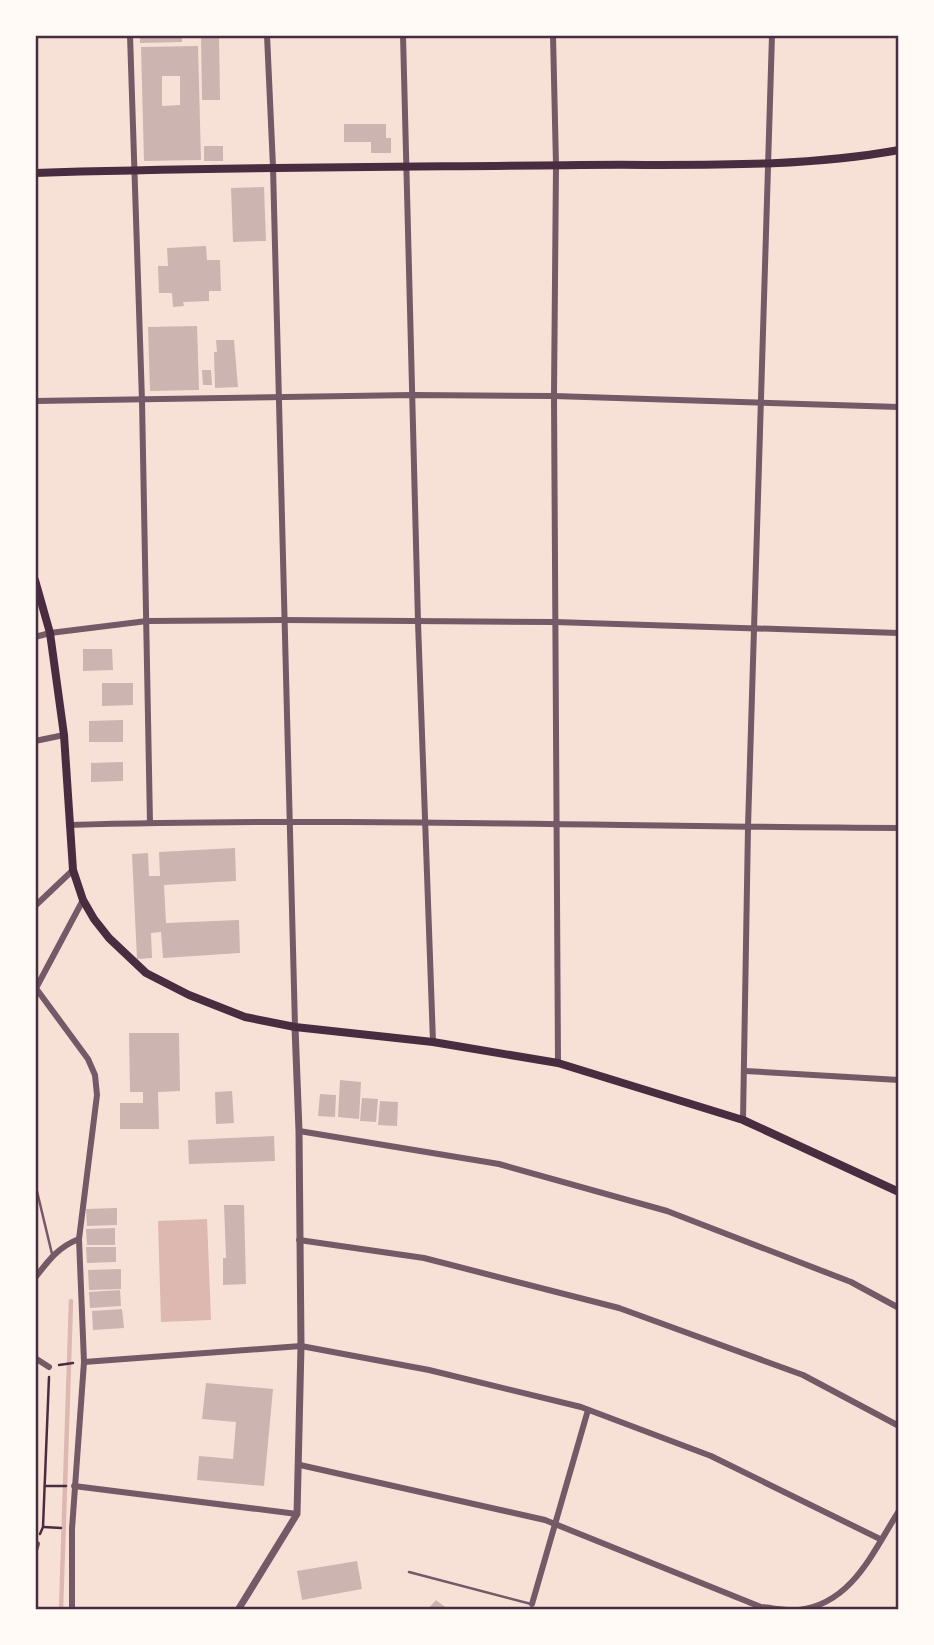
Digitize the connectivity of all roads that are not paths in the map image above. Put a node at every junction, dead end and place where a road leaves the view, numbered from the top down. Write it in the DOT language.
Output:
graph roads {
  1 [pos="130,35"];
  2 [pos="267,35"];
  3 [pos="402,35"];
  4 [pos="553,35"];
  5 [pos="772,35"];
  6 [pos="899,150"];
  7 [pos="769,163"];
  8 [pos="556,165"];
  9 [pos="273,167"];
  10 [pos="406,169"];
  11 [pos="135,170"];
  12 [pos="35,173"];
  13 [pos="412,395"];
  14 [pos="278,396"];
  15 [pos="554,396"];
  16 [pos="35,401"];
  17 [pos="142,401"];
  18 [pos="761,402"];
  19 [pos="899,407"];
  20 [pos="35,580"];
  21 [pos="283,620"];
  22 [pos="147,621"];
  23 [pos="418,622"];
  24 [pos="555,622"];
  25 [pos="754,627"];
  26 [pos="50,633"];
  27 [pos="899,633"];
  28 [pos="35,637"];
  29 [pos="64,735"];
  30 [pos="35,741"];
  31 [pos="150,823"];
  32 [pos="288,823"];
  33 [pos="425,823"];
  34 [pos="69,825"];
  35 [pos="555,825"];
  36 [pos="748,827"];
  37 [pos="899,828"];
  38 [pos="74,870"];
  39 [pos="83,900"];
  40 [pos="35,906"];
  41 [pos="35,988"];
  42 [pos="295,1027"];
  43 [pos="433,1042"];
  44 [pos="558,1063"];
  45 [pos="745,1071"];
  46 [pos="899,1080"];
  47 [pos="743,1120"];
  48 [pos="299,1131"];
  49 [pos="35,1183"];
  50 [pos="899,1192"];
  51 [pos="79,1239"];
  52 [pos="299,1240"];
  53 [pos="52,1255"];
  54 [pos="35,1278"];
  55 [pos="899,1308"];
  56 [pos="301,1346"];
  57 [pos="35,1358"];
  58 [pos="83,1362"];
  59 [pos="49,1367"];
  60 [pos="588,1410"];
  61 [pos="899,1426"];
  62 [pos="300,1465"];
  63 [pos="74,1486"];
  64 [pos="899,1511"];
  65 [pos="298,1514"];
  66 [pos="555,1525"];
  67 [pos="880,1539"];
  68 [pos="409,1572"];
  69 [pos="532,1604"];
  70 [pos="72,1610"];
  71 [pos="238,1610"];
  72 [pos="798,1610"];
  1 -- 11 [label="street"];
  2 -- 9 [label="street"];
  3 -- 10 [label="street"];
  4 -- 8 [label="street"];
  5 -- 7 [label="street"];
  6 -- 7 [label="main road"];
  7 -- 8 [label="main road"];
  7 -- 18 [label="street"];
  8 -- 10 [label="main road"];
  8 -- 15 [label="street"];
  9 -- 10 [label="main road"];
  9 -- 11 [label="main road"];
  9 -- 14 [label="street"];
  10 -- 13 [label="street"];
  11 -- 12 [label="main road"];
  11 -- 17 [label="street"];
  13 -- 14 [label="street"];
  13 -- 15 [label="street"];
  13 -- 23 [label="street"];
  14 -- 17 [label="street"];
  14 -- 21 [label="street"];
  15 -- 18 [label="street"];
  15 -- 24 [label="street"];
  16 -- 17 [label="street"];
  17 -- 22 [label="street"];
  18 -- 19 [label="street"];
  18 -- 25 [label="street"];
  20 -- 26 [label="main road"];
  21 -- 22 [label="street"];
  21 -- 23 [label="street"];
  21 -- 32 [label="street"];
  22 -- 26 [label="street"];
  22 -- 31 [label="street"];
  23 -- 24 [label="street"];
  23 -- 33 [label="street"];
  24 -- 25 [label="street"];
  24 -- 35 [label="street"];
  25 -- 27 [label="street"];
  25 -- 36 [label="street"];
  26 -- 28 [label="street"];
  26 -- 29 [label="main road"];
  29 -- 30 [label="street"];
  29 -- 34 [label="main road"];
  31 -- 32 [label="street"];
  31 -- 34 [label="street"];
  32 -- 33 [label="street"];
  32 -- 42 [label="street"];
  33 -- 35 [label="street"];
  33 -- 43 [label="street"];
  34 -- 38 [label="main road"];
  35 -- 36 [label="street"];
  35 -- 44 [label="street"];
  36 -- 37 [label="street"];
  36 -- 45 [label="street"];
  38 -- 39 [label="main road"];
  38 -- 40 [label="street"];
  39 -- 41 [label="street"];
  39 -- 42 [label="main road"];
  41 -- 51 [label="street"];
  42 -- 43 [label="main road"];
  42 -- 48 [label="street"];
  43 -- 44 [label="main road"];
  44 -- 47 [label="main road"];
  45 -- 46 [label="street"];
  45 -- 47 [label="street"];
  47 -- 50 [label="main road"];
  48 -- 52 [label="street"];
  48 -- 55 [label="street"];
  49 -- 53 [label="lane"];
  51 -- 53 [label="street"];
  51 -- 58 [label="street"];
  52 -- 56 [label="street"];
  52 -- 61 [label="street"];
  53 -- 54 [label="street"];
  56 -- 58 [label="street"];
  56 -- 60 [label="street"];
  56 -- 62 [label="street"];
  57 -- 59 [label="street"];
  58 -- 63 [label="street"];
  60 -- 66 [label="street"];
  60 -- 67 [label="street"];
  62 -- 65 [label="street"];
  62 -- 66 [label="street"];
  63 -- 65 [label="street"];
  63 -- 70 [label="street"];
  64 -- 67 [label="street"];
  65 -- 71 [label="street"];
  66 -- 69 [label="street"];
  66 -- 72 [label="street"];
  67 -- 72 [label="street"];
  68 -- 69 [label="lane"];
}
